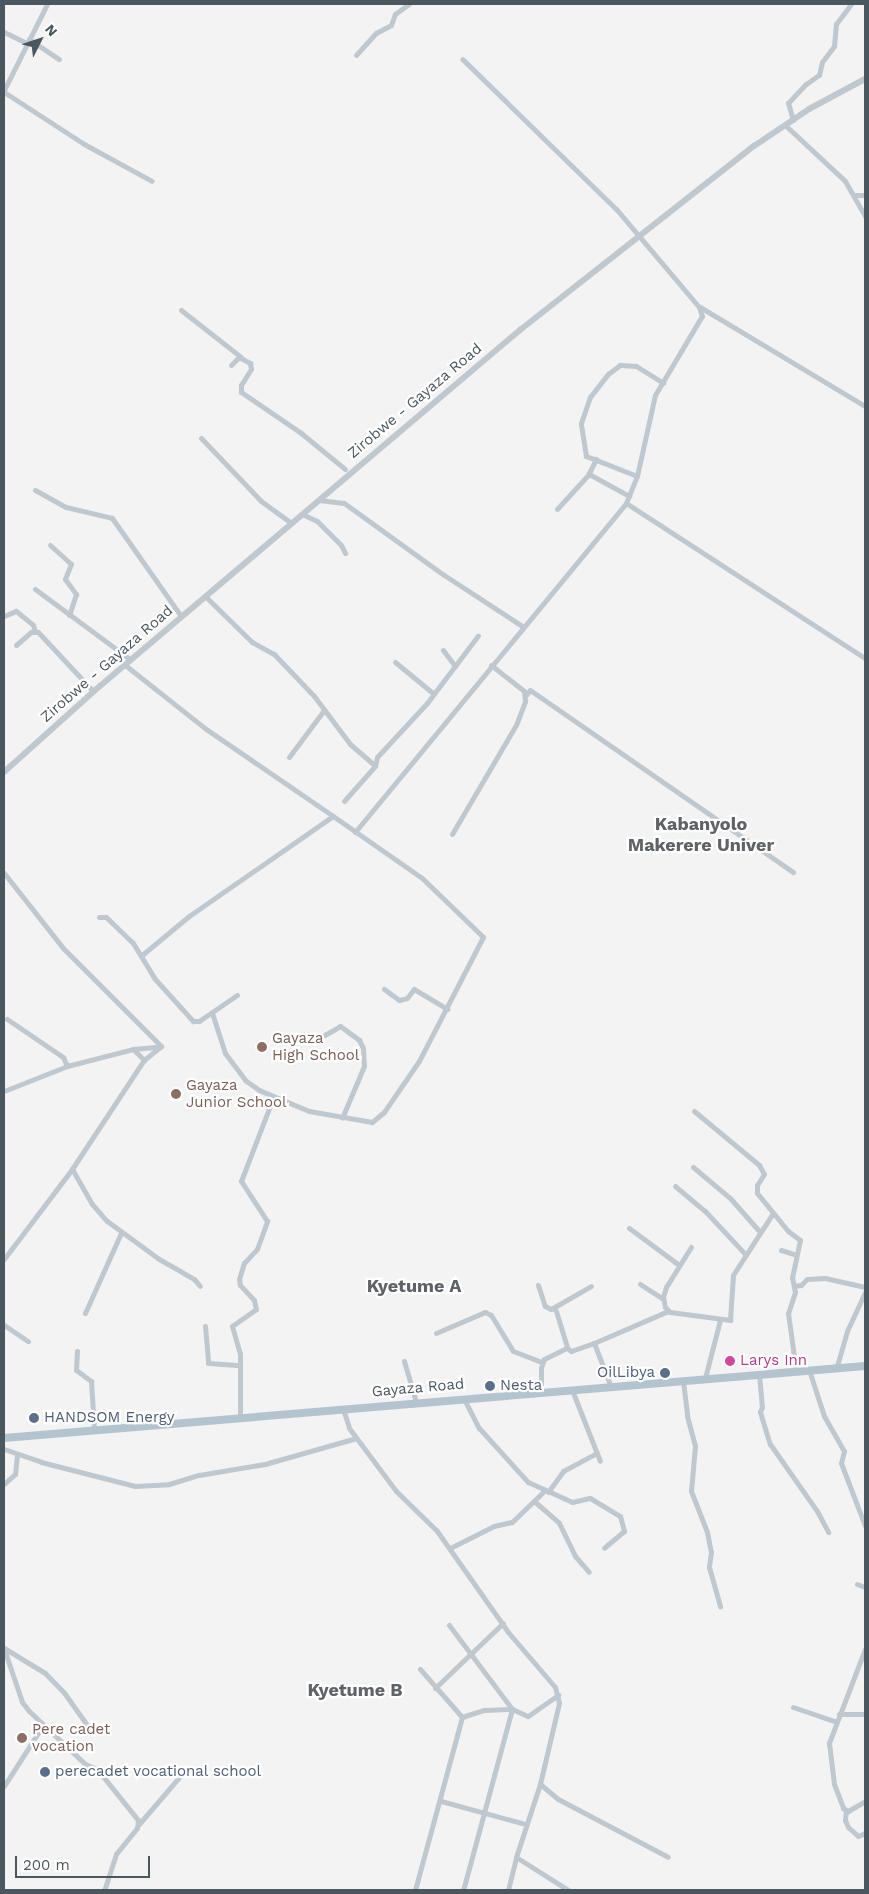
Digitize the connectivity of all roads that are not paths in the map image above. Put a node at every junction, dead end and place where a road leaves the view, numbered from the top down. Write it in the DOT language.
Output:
graph roads {
  1 [pos="47,4"];
  2 [pos="408,4"];
  3 [pos="851,4"];
  4 [pos="4,32"];
  5 [pos="28,41"];
  6 [pos="356,55"];
  7 [pos="59,59"];
  8 [pos="462,59"];
  9 [pos="865,79"];
  10 [pos="4,91"];
  11 [pos="793,120"];
  12 [pos="785,125"];
  13 [pos="152,181"];
  14 [pos="855,195"];
  15 [pos="865,195"];
  16 [pos="865,216"];
  17 [pos="640,237"];
  18 [pos="699,306"];
  19 [pos="181,310"];
  20 [pos="241,356"];
  21 [pos="231,366"];
  22 [pos="663,383"];
  23 [pos="865,406"];
  24 [pos="201,438"];
  25 [pos="596,459"];
  26 [pos="345,469"];
  27 [pos="588,475"];
  28 [pos="637,476"];
  29 [pos="35,490"];
  30 [pos="629,496"];
  31 [pos="318,500"];
  32 [pos="626,503"];
  33 [pos="557,509"];
  34 [pos="302,514"];
  35 [pos="291,523"];
  36 [pos="50,545"];
  37 [pos="345,553"];
  38 [pos="36,589"];
  39 [pos="205,596"];
  40 [pos="69,615"];
  41 [pos="4,616"];
  42 [pos="181,616"];
  43 [pos="522,626"];
  44 [pos="35,631"];
  45 [pos="478,636"];
  46 [pos="16,645"];
  47 [pos="443,650"];
  48 [pos="865,658"];
  49 [pos="131,660"];
  50 [pos="395,662"];
  51 [pos="125,665"];
  52 [pos="491,665"];
  53 [pos="455,666"];
  54 [pos="93,692"];
  55 [pos="434,694"];
  56 [pos="526,694"];
  57 [pos="324,710"];
  58 [pos="289,757"];
  59 [pos="375,766"];
  60 [pos="4,771"];
  61 [pos="344,801"];
  62 [pos="332,816"];
  63 [pos="355,832"];
  64 [pos="452,834"];
  65 [pos="793,872"];
  66 [pos="4,874"];
  67 [pos="99,917"];
  68 [pos="142,955"];
  69 [pos="384,989"];
  70 [pos="237,995"];
  71 [pos="447,1009"];
  72 [pos="212,1012"];
  73 [pos="7,1019"];
  74 [pos="316,1040"];
  75 [pos="161,1046"];
  76 [pos="133,1049"];
  77 [pos="144,1060"];
  78 [pos="67,1066"];
  79 [pos="4,1091"];
  80 [pos="273,1098"];
  81 [pos="694,1111"];
  82 [pos="342,1118"];
  83 [pos="693,1166"];
  84 [pos="72,1169"];
  85 [pos="675,1186"];
  86 [pos="773,1213"];
  87 [pos="629,1228"];
  88 [pos="760,1232"];
  89 [pos="121,1233"];
  90 [pos="691,1247"];
  91 [pos="781,1250"];
  92 [pos="746,1255"];
  93 [pos="796,1256"];
  94 [pos="4,1258"];
  95 [pos="679,1265"];
  96 [pos="640,1284"];
  97 [pos="538,1285"];
  98 [pos="200,1286"];
  99 [pos="591,1286"];
  100 [pos="794,1286"];
  101 [pos="865,1287"];
  102 [pos="865,1292"];
  103 [pos="663,1299"];
  104 [pos="556,1311"];
  105 [pos="668,1311"];
  106 [pos="85,1313"];
  107 [pos="720,1320"];
  108 [pos="4,1325"];
  109 [pos="205,1326"];
  110 [pos="436,1333"];
  111 [pos="28,1341"];
  112 [pos="594,1343"];
  113 [pos="567,1348"];
  114 [pos="77,1351"];
  115 [pos="404,1361"];
  116 [pos="542,1362"];
  117 [pos="240,1365"];
  118 [pos="837,1366"];
  119 [pos="865,1366"];
  120 [pos="809,1369"];
  121 [pos="796,1371"];
  122 [pos="759,1374"];
  123 [pos="705,1378"];
  124 [pos="684,1381"];
  125 [pos="609,1382"];
  126 [pos="572,1390"];
  127 [pos="541,1392"];
  128 [pos="464,1398"];
  129 [pos="416,1402"];
  130 [pos="343,1409"];
  131 [pos="240,1417"];
  132 [pos="94,1429"];
  133 [pos="4,1438"];
  134 [pos="356,1438"];
  135 [pos="4,1449"];
  136 [pos="597,1453"];
  137 [pos="16,1455"];
  138 [pos="600,1461"];
  139 [pos="4,1484"];
  140 [pos="546,1492"];
  141 [pos="534,1500"];
  142 [pos="865,1526"];
  143 [pos="828,1532"];
  144 [pos="450,1548"];
  145 [pos="604,1548"];
  146 [pos="589,1572"];
  147 [pos="857,1584"];
  148 [pos="865,1587"];
  149 [pos="720,1606"];
  150 [pos="503,1623"];
  151 [pos="449,1625"];
  152 [pos="4,1649"];
  153 [pos="865,1649"];
  154 [pos="469,1654"];
  155 [pos="420,1669"];
  156 [pos="436,1688"];
  157 [pos="558,1696"];
  158 [pos="793,1706"];
  159 [pos="512,1709"];
  160 [pos="839,1714"];
  161 [pos="865,1714"];
  162 [pos="462,1717"];
  163 [pos="837,1722"];
  164 [pos="43,1725"];
  165 [pos="92,1732"];
  166 [pos="194,1771"];
  167 [pos="540,1784"];
  168 [pos="4,1786"];
  169 [pos="441,1801"];
  170 [pos="865,1801"];
  171 [pos="846,1810"];
  172 [pos="485,1814"];
  173 [pos="525,1824"];
  174 [pos="139,1825"];
  175 [pos="865,1833"];
  176 [pos="516,1857"];
  177 [pos="668,1857"];
  178 [pos="104,1890"];
  179 [pos="416,1890"];
  180 [pos="463,1890"];
  181 [pos="508,1890"];
  182 [pos="568,1890"];
  1 -- 5 [label="street"];
  2 -- 6 [label="street"];
  3 -- 11 [label="street"];
  4 -- 5 [label="street"];
  5 -- 7 [label="street"];
  5 -- 10 [label="street"];
  8 -- 17 [label="street"];
  9 -- 11 [label="street, Zirobwe - Gayaza Road"];
  10 -- 13 [label="street"];
  11 -- 12 [label="street, Zirobwe - Gayaza Road"];
  12 -- 14 [label="street"];
  12 -- 17 [label="street, Zirobwe - Gayaza Road"];
  14 -- 15 [label="street"];
  14 -- 16 [label="street"];
  17 -- 18 [label="street"];
  17 -- 31 [label="street, Zirobwe - Gayaza Road"];
  18 -- 22 [label="street"];
  18 -- 23 [label="street"];
  19 -- 20 [label="street"];
  20 -- 21 [label="street"];
  20 -- 26 [label="street"];
  22 -- 25 [label="street"];
  22 -- 28 [label="street"];
  24 -- 35 [label="street"];
  25 -- 27 [label="street"];
  25 -- 28 [label="street"];
  27 -- 30 [label="street"];
  27 -- 33 [label="street"];
  28 -- 30 [label="street"];
  29 -- 42 [label="street"];
  30 -- 32 [label="street"];
  31 -- 34 [label="street, Zirobwe - Gayaza Road"];
  31 -- 43 [label="street"];
  32 -- 43 [label="street"];
  32 -- 48 [label="street"];
  34 -- 35 [label="street, Zirobwe - Gayaza Road"];
  34 -- 37 [label="street"];
  35 -- 39 [label="street, Zirobwe - Gayaza Road"];
  36 -- 40 [label="street"];
  38 -- 40 [label="street"];
  39 -- 42 [label="street, Zirobwe - Gayaza Road"];
  39 -- 57 [label="street"];
  40 -- 49 [label="street"];
  41 -- 44 [label="street"];
  42 -- 49 [label="street, Zirobwe - Gayaza Road"];
  43 -- 52 [label="street"];
  44 -- 46 [label="street"];
  44 -- 54 [label="street"];
  45 -- 53 [label="street"];
  47 -- 53 [label="street"];
  49 -- 51 [label="street, Zirobwe - Gayaza Road"];
  50 -- 55 [label="street"];
  51 -- 54 [label="street, Zirobwe - Gayaza Road"];
  51 -- 62 [label="street"];
  52 -- 56 [label="street"];
  52 -- 63 [label="street"];
  53 -- 55 [label="street"];
  54 -- 60 [label="street, Zirobwe - Gayaza Road"];
  55 -- 59 [label="street"];
  56 -- 64 [label="street"];
  56 -- 65 [label="street"];
  57 -- 58 [label="street"];
  57 -- 59 [label="street"];
  59 -- 61 [label="street"];
  62 -- 63 [label="street"];
  62 -- 68 [label="street"];
  63 -- 71 [label="street"];
  66 -- 75 [label="street"];
  67 -- 68 [label="street"];
  68 -- 72 [label="street"];
  69 -- 71 [label="street"];
  70 -- 72 [label="street"];
  71 -- 82 [label="street"];
  72 -- 80 [label="street"];
  73 -- 78 [label="street"];
  74 -- 82 [label="street"];
  75 -- 76 [label="street"];
  75 -- 77 [label="street"];
  76 -- 77 [label="street"];
  76 -- 78 [label="street"];
  77 -- 84 [label="street"];
  78 -- 79 [label="street"];
  80 -- 82 [label="street"];
  80 -- 117 [label="street"];
  81 -- 86 [label="street"];
  83 -- 88 [label="street"];
  84 -- 89 [label="street"];
  84 -- 94 [label="street"];
  85 -- 92 [label="street"];
  86 -- 88 [label="street"];
  86 -- 93 [label="street"];
  87 -- 95 [label="street"];
  88 -- 92 [label="street"];
  89 -- 98 [label="street"];
  89 -- 106 [label="street"];
  90 -- 95 [label="street"];
  91 -- 93 [label="street"];
  92 -- 107 [label="street"];
  93 -- 100 [label="street"];
  95 -- 103 [label="street"];
  96 -- 103 [label="street"];
  97 -- 99 [label="street"];
  100 -- 101 [label="street"];
  100 -- 121 [label="street"];
  102 -- 118 [label="street"];
  103 -- 105 [label="street"];
  104 -- 113 [label="street"];
  105 -- 107 [label="street"];
  105 -- 112 [label="street"];
  107 -- 123 [label="street"];
  108 -- 111 [label="street"];
  109 -- 117 [label="street"];
  110 -- 116 [label="street"];
  112 -- 113 [label="street"];
  112 -- 125 [label="street"];
  113 -- 116 [label="street"];
  114 -- 132 [label="street"];
  115 -- 129 [label="street"];
  116 -- 127 [label="street"];
  117 -- 131 [label="street"];
  118 -- 119 [label="main road, Gayaza Road"];
  118 -- 120 [label="main road, Gayaza Road"];
  120 -- 121 [label="main road, Gayaza Road"];
  120 -- 142 [label="street"];
  121 -- 122 [label="main road, Gayaza Road"];
  122 -- 123 [label="main road, Gayaza Road"];
  122 -- 143 [label="street"];
  123 -- 124 [label="main road, Gayaza Road"];
  124 -- 126 [label="main road, Gayaza Road"];
  124 -- 149 [label="street"];
  126 -- 127 [label="main road, Gayaza Road"];
  126 -- 136 [label="street"];
  127 -- 128 [label="main road, Gayaza Road"];
  128 -- 129 [label="main road, Gayaza Road"];
  128 -- 140 [label="street"];
  129 -- 130 [label="main road, Gayaza Road"];
  130 -- 131 [label="main road, Gayaza Road"];
  130 -- 134 [label="street"];
  131 -- 132 [label="main road, Gayaza Road"];
  132 -- 133 [label="main road, Gayaza Road"];
  134 -- 137 [label="street"];
  134 -- 144 [label="street"];
  135 -- 137 [label="street"];
  136 -- 138 [label="street"];
  136 -- 140 [label="street"];
  137 -- 139 [label="street"];
  140 -- 141 [label="street"];
  140 -- 145 [label="street"];
  141 -- 144 [label="street"];
  141 -- 146 [label="street"];
  144 -- 150 [label="street"];
  147 -- 148 [label="street"];
  150 -- 154 [label="street"];
  150 -- 157 [label="street"];
  151 -- 154 [label="street"];
  152 -- 164 [label="street"];
  152 -- 165 [label="street"];
  153 -- 160 [label="street"];
  154 -- 156 [label="street"];
  154 -- 159 [label="street"];
  155 -- 156 [label="street"];
  156 -- 162 [label="street"];
  157 -- 159 [label="street"];
  157 -- 167 [label="street"];
  158 -- 163 [label="street"];
  159 -- 162 [label="street"];
  159 -- 172 [label="street"];
  160 -- 161 [label="street"];
  160 -- 163 [label="street"];
  162 -- 169 [label="street"];
  163 -- 171 [label="street"];
  164 -- 168 [label="street"];
  164 -- 174 [label="street"];
  166 -- 174 [label="street"];
  167 -- 173 [label="street"];
  167 -- 177 [label="street"];
  169 -- 172 [label="street"];
  169 -- 179 [label="street"];
  170 -- 171 [label="street"];
  171 -- 175 [label="street"];
  172 -- 173 [label="street"];
  172 -- 180 [label="street"];
  173 -- 176 [label="street"];
  174 -- 178 [label="street"];
  176 -- 181 [label="street"];
  176 -- 182 [label="street"];
}
